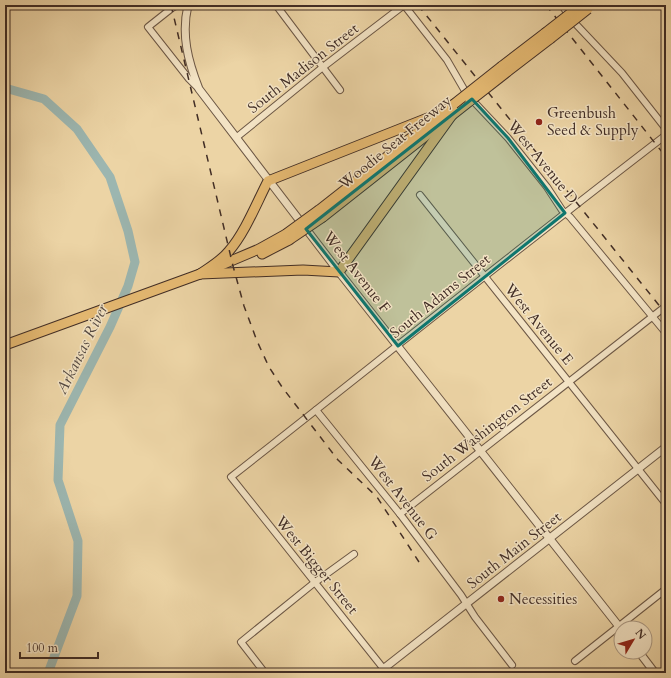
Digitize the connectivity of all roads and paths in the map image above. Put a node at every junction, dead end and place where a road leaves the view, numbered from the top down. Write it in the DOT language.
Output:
graph roads {
  1 [pos="178,5"];
  2 [pos="188,5"];
  3 [pos="276,5"];
  4 [pos="404,5"];
  5 [pos="562,5"];
  6 [pos="588,6"];
  7 [pos="323,67"];
  8 [pos="199,89"];
  9 [pos="340,90"];
  10 [pos="448,114"];
  11 [pos="666,129"];
  12 [pos="666,135"];
  13 [pos="237,137"];
  14 [pos="268,181"];
  15 [pos="420,195"];
  16 [pos="565,213"];
  17 [pos="339,272"];
  18 [pos="200,274"];
  19 [pos="485,276"];
  20 [pos="666,306"];
  21 [pos="653,317"];
  22 [pos="666,333"];
  23 [pos="5,345"];
  24 [pos="398,346"];
  25 [pos="569,382"];
  26 [pos="316,410"];
  27 [pos="666,447"];
  28 [pos="481,451"];
  29 [pos="638,469"];
  30 [pos="230,477"];
  31 [pos="666,504"];
  32 [pos="400,514"];
  33 [pos="550,538"];
  34 [pos="354,554"];
  35 [pos="314,583"];
  36 [pos="666,589"];
  37 [pos="466,604"];
  38 [pos="614,620"];
  39 [pos="628,620"];
  40 [pos="613,632"];
  41 [pos="645,660"];
  42 [pos="575,661"];
  43 [pos="512,665"];
  44 [pos="383,672"];
  45 [pos="265,673"];
  46 [pos="655,673"];
  1 -- 8 [label="street"];
  2 -- 8 [label="street, West Avenue F"];
  3 -- 7 [label="street"];
  4 -- 7 [label="street, South Madison Street"];
  4 -- 16 [label="street, West Avenue D"];
  5 -- 11 [label="street"];
  6 -- 10 [label="main road, Woodie Seat Freeway, bridge"];
  7 -- 9 [label="street"];
  7 -- 13 [label="street, South Madison Street"];
  8 -- 13 [label="street, West Avenue F"];
  10 -- 14 [label="main road"];
  10 -- 17 [label="main road"];
  10 -- 18 [label="main road, Woodie Seat Freeway, bridge"];
  12 -- 16 [label="street, South Adams Street"];
  13 -- 14 [label="street, West Avenue F"];
  14 -- 17 [label="street, West Avenue F"];
  14 -- 18 [label="main road"];
  15 -- 19 [label="street, West Avenue E"];
  16 -- 19 [label="street, South Adams Street"];
  16 -- 21 [label="street, West Avenue D"];
  17 -- 18 [label="main road"];
  17 -- 24 [label="street, West Avenue F"];
  18 -- 23 [label="main road, Woodie Seat Freeway"];
  19 -- 24 [label="street, South Adams Street"];
  19 -- 25 [label="street, West Avenue E"];
  20 -- 21 [label="street, South Washington Street"];
  21 -- 22 [label="street, West Avenue D"];
  21 -- 25 [label="street, South Washington Street"];
  24 -- 26 [label="street, South Adams Street"];
  24 -- 28 [label="street, West Avenue F"];
  25 -- 28 [label="street, South Washington Street"];
  25 -- 29 [label="street, West Avenue E"];
  26 -- 30 [label="street, South Adams Street"];
  26 -- 32 [label="street, West Avenue G"];
  27 -- 29 [label="street, South Main Street"];
  28 -- 32 [label="street, South Washington Street"];
  28 -- 33 [label="street, West Avenue F"];
  29 -- 31 [label="street, West Avenue E"];
  29 -- 33 [label="street, South Main Street"];
  30 -- 35 [label="street, West Bigger Street"];
  32 -- 37 [label="street, West Avenue G"];
  33 -- 37 [label="street, South Main Street"];
  33 -- 38 [label="street, West Avenue F"];
  34 -- 35 [label="street"];
  35 -- 44 [label="street, West Bigger Street"];
  35 -- 45 [label="street"];
  36 -- 39 [label="street"];
  37 -- 43 [label="street, West Avenue G"];
  37 -- 44 [label="street, South Main Street"];
  40 -- 42 [label="street"];
  41 -- 46 [label="street"];
}
